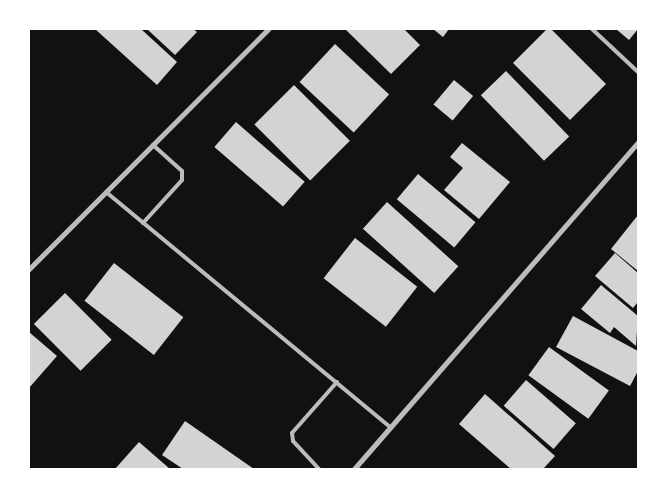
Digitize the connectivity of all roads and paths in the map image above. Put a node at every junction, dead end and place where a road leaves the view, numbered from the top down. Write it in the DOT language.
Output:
graph roads {
  1 [pos="268,29"];
  2 [pos="592,29"];
  3 [pos="638,72"];
  4 [pos="638,142"];
  5 [pos="153,145"];
  6 [pos="106,192"];
  7 [pos="143,223"];
  8 [pos="29,269"];
  9 [pos="337,382"];
  10 [pos="390,427"];
  11 [pos="319,469"];
  12 [pos="354,469"];
  1 -- 5 [label="street"];
  2 -- 3 [label="lane"];
  4 -- 10 [label="street"];
  5 -- 6 [label="street"];
  5 -- 7 [label="lane"];
  6 -- 7 [label="lane"];
  6 -- 8 [label="street"];
  7 -- 9 [label="lane"];
  9 -- 10 [label="lane"];
  9 -- 11 [label="lane"];
  10 -- 12 [label="street"];
}
